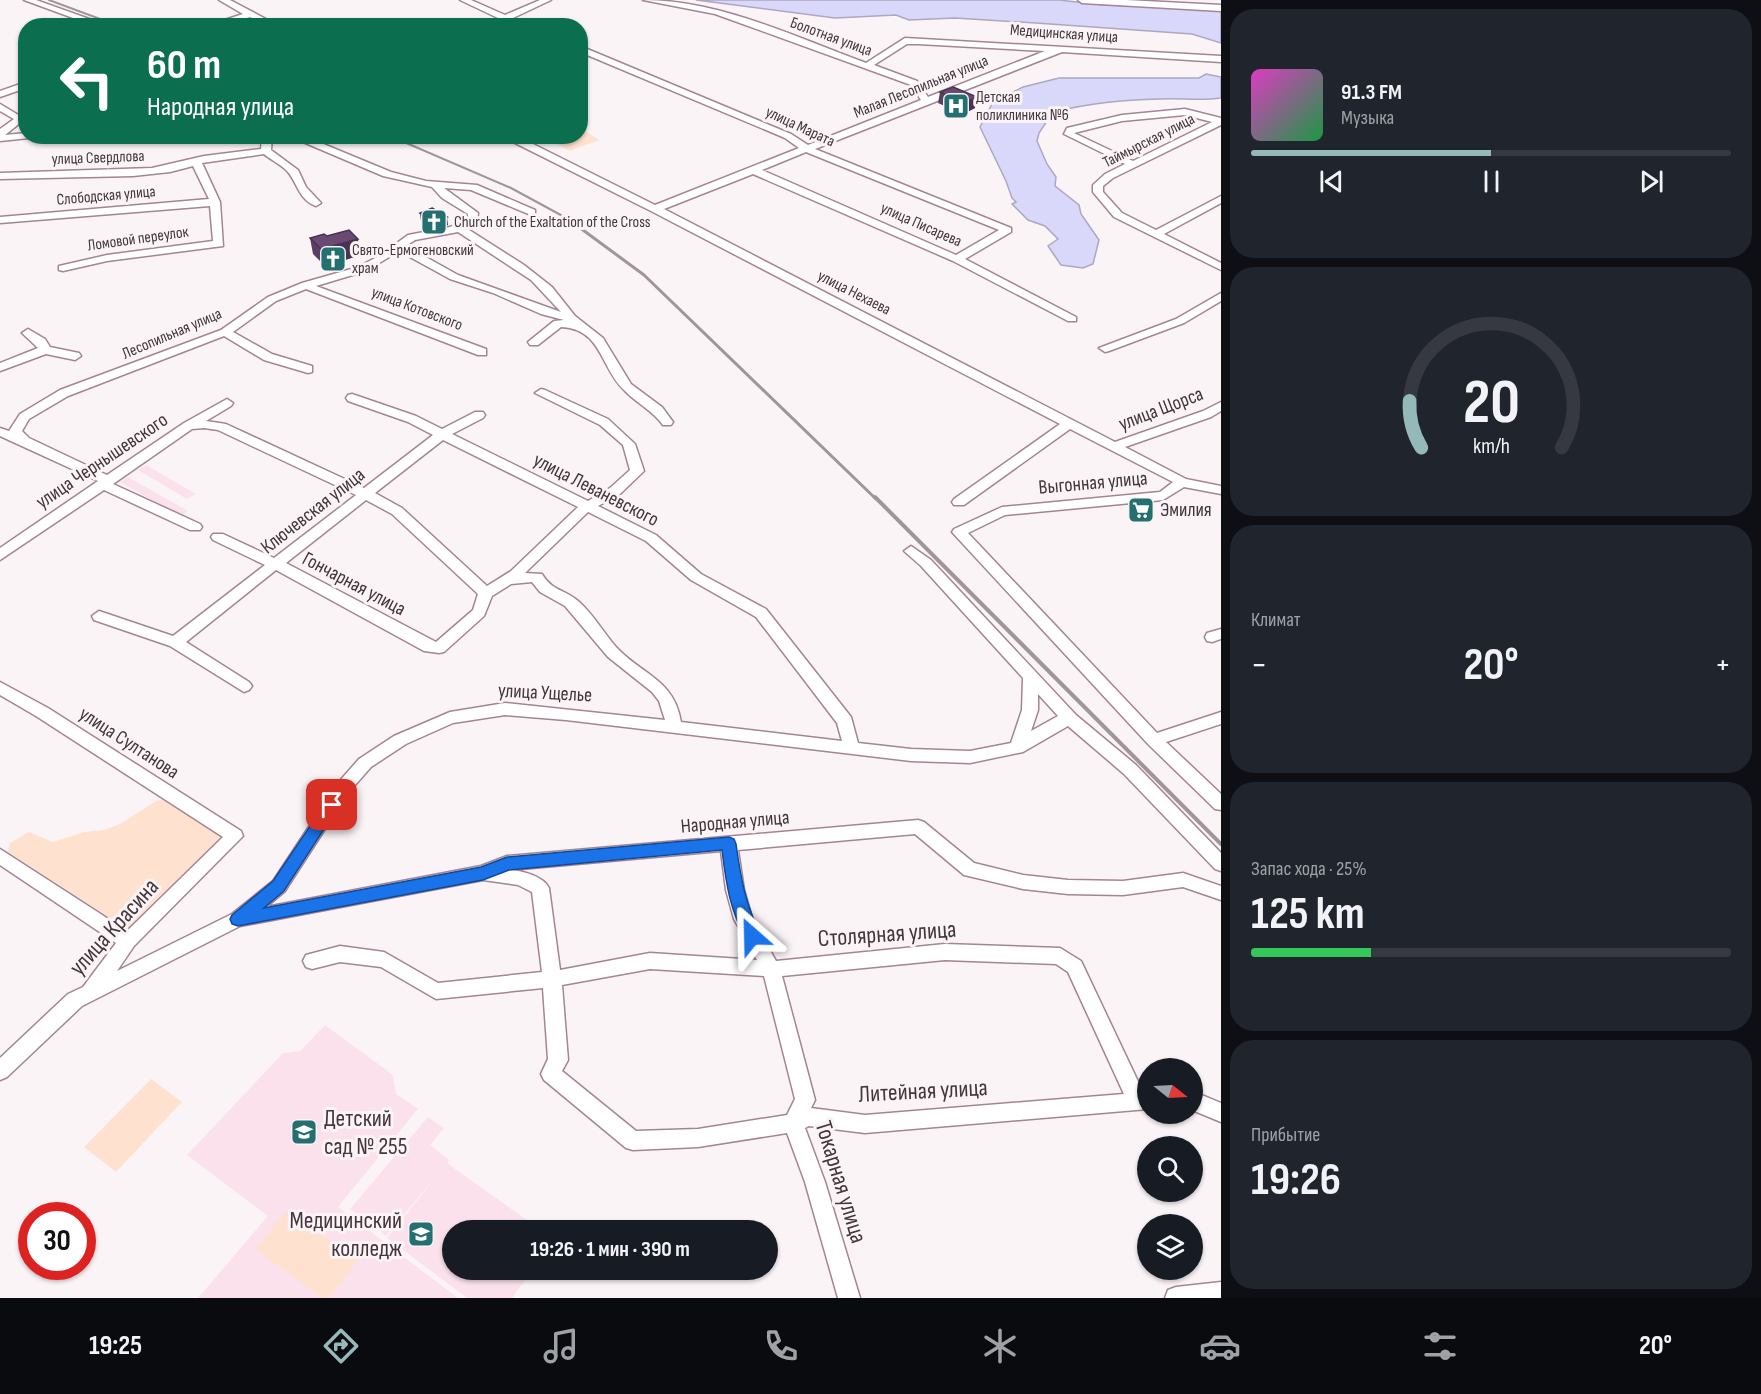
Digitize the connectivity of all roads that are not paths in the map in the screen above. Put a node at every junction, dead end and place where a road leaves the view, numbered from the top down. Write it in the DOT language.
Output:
graph roads {
  1 [pos="28,0"];
  2 [pos="223,0"];
  3 [pos="464,0"];
  4 [pos="547,0"];
  5 [pos="647,0"];
  6 [pos="1082,0"];
  7 [pos="1221,8"];
  8 [pos="250,14"];
  9 [pos="81,18"];
  10 [pos="237,18"];
  11 [pos="258,18"];
  12 [pos="506,18"];
  13 [pos="1064,49"];
  14 [pos="588,52"];
  15 [pos="1221,59"];
  16 [pos="867,66"];
  17 [pos="18,88"];
  18 [pos="0,94"];
  19 [pos="926,101"];
  20 [pos="0,106"];
  21 [pos="18,116"];
  22 [pos="1221,121"];
  23 [pos="18,123"];
  24 [pos="0,136"];
  25 [pos="18,136"];
  26 [pos="266,144"];
  27 [pos="313,144"];
  28 [pos="524,144"];
  29 [pos="807,149"];
  30 [pos="266,151"];
  31 [pos="197,163"];
  32 [pos="1132,164"];
  33 [pos="753,170"];
  34 [pos="0,176"];
  35 [pos="435,184"];
  36 [pos="1221,199"];
  37 [pos="215,202"];
  38 [pos="316,203"];
  39 [pos="655,209"];
  40 [pos="531,212"];
  41 [pos="0,220"];
  42 [pos="459,228"];
  43 [pos="1155,235"];
  44 [pos="400,247"];
  45 [pos="957,259"];
  46 [pos="1221,267"];
  47 [pos="63,268"];
  48 [pos="306,285"];
  49 [pos="1221,296"];
  50 [pos="1072,319"];
  51 [pos="575,321"];
  52 [pos="225,332"];
  53 [pos="28,333"];
  54 [pos="534,342"];
  55 [pos="1105,348"];
  56 [pos="45,350"];
  57 [pos="482,352"];
  58 [pos="75,356"];
  59 [pos="0,367"];
  60 [pos="308,369"];
  61 [pos="541,393"];
  62 [pos="352,398"];
  63 [pos="227,403"];
  64 [pos="1221,406"];
  65 [pos="478,415"];
  66 [pos="667,422"];
  67 [pos="1069,424"];
  68 [pos="188,426"];
  69 [pos="0,433"];
  70 [pos="441,435"];
  71 [pos="24,441"];
  72 [pos="1114,447"];
  73 [pos="105,482"];
  74 [pos="1182,482"];
  75 [pos="1221,490"];
  76 [pos="366,494"];
  77 [pos="960,502"];
  78 [pos="590,506"];
  79 [pos="195,527"];
  80 [pos="218,537"];
  81 [pos="910,551"];
  82 [pos="1,552"];
  83 [pos="276,564"];
  84 [pos="508,579"];
  85 [pos="486,593"];
  86 [pos="99,616"];
  87 [pos="175,642"];
  88 [pos="1031,677"];
  89 [pos="244,686"];
  90 [pos="0,688"];
  91 [pos="1221,718"];
  92 [pos="1063,721"];
  93 [pos="673,724"];
  94 [pos="1154,740"];
  95 [pos="851,747"];
  96 [pos="1017,747"];
  97 [pos="1221,804"];
  98 [pos="234,836"];
  99 [pos="729,844"];
  100 [pos="0,856"];
  101 [pos="1221,864"];
  102 [pos="483,873"];
  103 [pos="1221,893"];
  104 [pos="238,919"];
  105 [pos="128,941"];
  106 [pos="312,961"];
  107 [pos="771,969"];
  108 [pos="552,979"];
  109 [pos="90,993"];
  110 [pos="0,1071"];
  111 [pos="1137,1091"];
  112 [pos="1137,1101"];
  113 [pos="1203,1105"];
  114 [pos="1221,1113"];
  115 [pos="793,1123"];
  116 [pos="1221,1293"];
  117 [pos="849,1298"];
  118 [pos="1176,1298"];
  1 -- 9 [label="street"];
  2 -- 8 [label="street"];
  3 -- 12 [label="street"];
  4 -- 12 [label="street"];
  5 -- 16 [label="street, Болотная улица"];
  6 -- 7 [label="street"];
  8 -- 10 [label="street"];
  8 -- 11 [label="street"];
  13 -- 15 [label="street, Медицинская улица"];
  13 -- 16 [label="street, Медицинская улица"];
  13 -- 19 [label="street, Малая Лесопильная улица"];
  14 -- 29 [label="street, улица Марата"];
  16 -- 19 [label="street, Болотная улица"];
  17 -- 18 [label="street"];
  19 -- 29 [label="street, Малая Лесопильная улица"];
  20 -- 21 [label="street"];
  22 -- 32 [label="street, Таймырская улица"];
  22 -- 32 [label="street"];
  23 -- 24 [label="street"];
  24 -- 25 [label="street"];
  26 -- 30 [label="street"];
  27 -- 35 [label="street"];
  28 -- 39 [label="street, улица Нехаева"];
  29 -- 33 [label="street, Малая Лесопильная улица"];
  29 -- 45 [label="street, улица Марата"];
  30 -- 31 [label="street, улица Свердлова"];
  30 -- 38 [label="street"];
  31 -- 34 [label="street, улица Свердлова"];
  31 -- 37 [label="street"];
  32 -- 43 [label="street, Таймырская улица"];
  33 -- 39 [label="street, Малая Лесопильная улица"];
  33 -- 45 [label="street, улица Писарева"];
  35 -- 40 [label="street"];
  35 -- 42 [label="street"];
  36 -- 43 [label="street"];
  37 -- 41 [label="street, Слободская улица"];
  37 -- 47 [label="street, Ломовой переулок"];
  39 -- 67 [label="street, улица Нехаева"];
  42 -- 44 [label="street, Лесопильная улица"];
  42 -- 51 [label="street"];
  43 -- 46 [label="street"];
  44 -- 48 [label="street, Лесопильная улица"];
  44 -- 51 [label="street"];
  45 -- 50 [label="street, улица Писарева"];
  48 -- 52 [label="street, Лесопильная улица"];
  48 -- 57 [label="street, улица Котовского"];
  49 -- 55 [label="street"];
  51 -- 54 [label="street"];
  51 -- 66 [label="street"];
  52 -- 60 [label="street"];
  52 -- 71 [label="street, Лесопильная улица"];
  53 -- 56 [label="street"];
  56 -- 58 [label="street"];
  56 -- 59 [label="street"];
  61 -- 78 [label="street"];
  62 -- 70 [label="street, улица Леваневского"];
  63 -- 68 [label="street, улица Чернышевского"];
  64 -- 72 [label="street, улица Щорса"];
  65 -- 70 [label="street, Ключевская улица"];
  67 -- 72 [label="street, улица Нехаева"];
  67 -- 77 [label="street"];
  68 -- 73 [label="street, улица Чернышевского"];
  68 -- 76 [label="street"];
  69 -- 71 [label="street"];
  70 -- 76 [label="street, Ключевская улица"];
  70 -- 78 [label="street, улица Леваневского"];
  71 -- 73 [label="street"];
  72 -- 74 [label="street, улица Нехаева"];
  73 -- 79 [label="street"];
  73 -- 82 [label="street, улица Чернышевского"];
  74 -- 75 [label="street, улица Нехаева"];
  74 -- 94 [label="street, Выгонная улица"];
  76 -- 83 [label="street, Ключевская улица"];
  76 -- 85 [label="street"];
  78 -- 84 [label="street"];
  78 -- 95 [label="street, улица Леваневского"];
  80 -- 83 [label="street, Гончарная улица"];
  81 -- 88 [label="street"];
  83 -- 85 [label="street, Гончарная улица"];
  83 -- 87 [label="street, Ключевская улица"];
  84 -- 85 [label="street"];
  84 -- 93 [label="street"];
  86 -- 87 [label="street"];
  87 -- 89 [label="street"];
  88 -- 92 [label="street"];
  88 -- 96 [label="street"];
  90 -- 98 [label="street, улица Султанова"];
  91 -- 94 [label="street"];
  92 -- 96 [label="street, улица Ущелье"];
  92 -- 101 [label="street"];
  93 -- 95 [label="street, улица Ущелье"];
  93 -- 104 [label="street, улица Ущелье"];
  94 -- 97 [label="street"];
  95 -- 96 [label="street, улица Ущелье"];
  98 -- 105 [label="street, улица Красина"];
  99 -- 102 [label="street, Народная улица"];
  99 -- 103 [label="street, Народная улица"];
  99 -- 107 [label="street, Токарная улица"];
  100 -- 105 [label="street"];
  102 -- 104 [label="street, Народная улица"];
  102 -- 108 [label="street"];
  104 -- 109 [label="street, улица Ущелье"];
  105 -- 109 [label="street, улица Красина"];
  106 -- 108 [label="street, Столярная улица"];
  107 -- 108 [label="street, Столярная улица"];
  107 -- 111 [label="street, Столярная улица"];
  107 -- 115 [label="street, Токарная улица"];
  108 -- 115 [label="street, Литейная улица"];
  109 -- 110 [label="street, улица Красина"];
  112 -- 115 [label="street, Литейная улица"];
  113 -- 114 [label="street"];
  115 -- 117 [label="street, Токарная улица"];
  116 -- 118 [label="street"];
}
